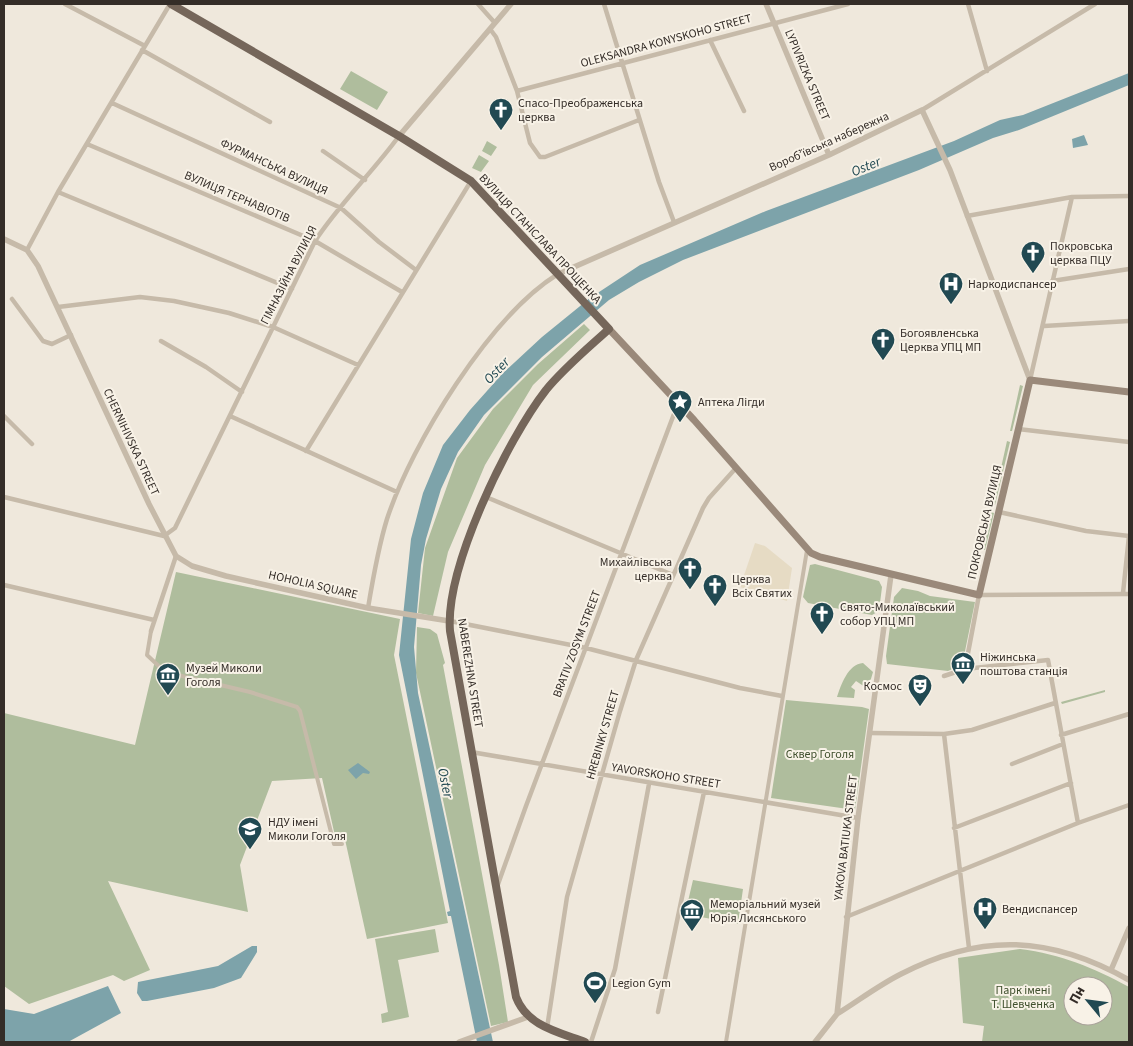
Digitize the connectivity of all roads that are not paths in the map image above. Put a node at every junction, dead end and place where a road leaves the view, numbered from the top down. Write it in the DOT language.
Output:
graph roads {
  1 [pos="65,4"];
  2 [pos="170,4"];
  3 [pos="478,4"];
  4 [pos="511,4"];
  5 [pos="604,4"];
  6 [pos="766,4"];
  7 [pos="848,4"];
  8 [pos="968,4"];
  9 [pos="1095,4"];
  10 [pos="773,22"];
  11 [pos="495,23"];
  12 [pos="490,29"];
  13 [pos="710,40"];
  14 [pos="143,48"];
  15 [pos="622,62"];
  16 [pos="987,71"];
  17 [pos="517,91"];
  18 [pos="112,103"];
  19 [pos="922,110"];
  20 [pos="744,111"];
  21 [pos="640,120"];
  22 [pos="270,122"];
  23 [pos="399,136"];
  24 [pos="87,144"];
  25 [pos="323,151"];
  26 [pos="829,155"];
  27 [pos="365,180"];
  28 [pos="471,181"];
  29 [pos="58,192"];
  30 [pos="1129,196"];
  31 [pos="1072,197"];
  32 [pos="341,208"];
  33 [pos="968,216"];
  34 [pos="674,222"];
  35 [pos="4,239"];
  36 [pos="315,241"];
  37 [pos="27,250"];
  38 [pos="1129,269"];
  39 [pos="416,270"];
  40 [pos="558,274"];
  41 [pos="1052,280"];
  42 [pos="292,289"];
  43 [pos="402,292"];
  44 [pos="12,299"];
  45 [pos="58,307"];
  46 [pos="1129,321"];
  47 [pos="1044,326"];
  48 [pos="273,327"];
  49 [pos="608,329"];
  50 [pos="71,335"];
  51 [pos="161,342"];
  52 [pos="358,365"];
  53 [pos="1030,380"];
  54 [pos="242,392"];
  55 [pos="1129,392"];
  56 [pos="679,405"];
  57 [pos="4,416"];
  58 [pos="230,416"];
  59 [pos="1018,429"];
  60 [pos="1129,442"];
  61 [pos="32,444"];
  62 [pos="306,451"];
  63 [pos="736,468"];
  64 [pos="397,492"];
  65 [pos="4,497"];
  66 [pos="486,497"];
  67 [pos="999,512"];
  68 [pos="164,536"];
  69 [pos="1129,536"];
  70 [pos="807,550"];
  71 [pos="622,553"];
  72 [pos="176,556"];
  73 [pos="673,575"];
  74 [pos="891,575"];
  75 [pos="4,585"];
  76 [pos="1123,593"];
  77 [pos="1129,594"];
  78 [pos="979,595"];
  79 [pos="368,608"];
  80 [pos="154,620"];
  81 [pos="449,621"];
  82 [pos="151,631"];
  83 [pos="586,648"];
  84 [pos="636,660"];
  85 [pos="965,669"];
  86 [pos="944,676"];
  87 [pos="782,696"];
  88 [pos="1055,703"];
  89 [pos="1129,714"];
  90 [pos="870,733"];
  91 [pos="944,734"];
  92 [pos="1061,734"];
  93 [pos="1063,744"];
  94 [pos="471,752"];
  95 [pos="1012,764"];
  96 [pos="542,765"];
  97 [pos="602,776"];
  98 [pos="1071,783"];
  99 [pos="650,784"];
  100 [pos="704,792"];
  101 [pos="764,803"];
  102 [pos="1129,805"];
  103 [pos="858,818"];
  104 [pos="1078,823"];
  105 [pos="954,828"];
  106 [pos="342,844"];
  107 [pos="960,871"];
  108 [pos="496,891"];
  109 [pos="846,917"];
  110 [pos="1129,928"];
  111 [pos="969,948"];
  112 [pos="1111,970"];
  113 [pos="1129,980"];
  114 [pos="658,1012"];
  115 [pos="837,1014"];
  116 [pos="528,1017"];
  117 [pos="544,1027"];
  118 [pos="459,1042"];
  119 [pos="585,1042"];
  120 [pos="592,1042"];
  121 [pos="726,1042"];
  122 [pos="815,1042"];
  1 -- 14 [label="street"];
  2 -- 14 [label="street"];
  2 -- 23 [label="main road, ВУЛИЦЯ СТАНІСЛАВА ПРОЩЕНКА"];
  3 -- 11 [label="street"];
  4 -- 11 [label="street, ГІМНАЗІЙНА ВУЛИЦЯ"];
  5 -- 15 [label="street"];
  6 -- 10 [label="street, LYPIVRIZKA STREET"];
  7 -- 10 [label="street, OLEKSANDRA KONYSKOHO STREET"];
  8 -- 16 [label="street"];
  9 -- 16 [label="street, Воробʼївська набережна"];
  10 -- 13 [label="street, OLEKSANDRA KONYSKOHO STREET"];
  10 -- 26 [label="street, LYPIVRIZKA STREET"];
  11 -- 12 [label="street, ГІМНАЗІЙНА ВУЛИЦЯ"];
  12 -- 17 [label="street"];
  12 -- 23 [label="street, ГІМНАЗІЙНА ВУЛИЦЯ"];
  13 -- 15 [label="street, OLEKSANDRA KONYSKOHO STREET"];
  13 -- 20 [label="street"];
  14 -- 18 [label="street"];
  14 -- 22 [label="street"];
  15 -- 17 [label="street, OLEKSANDRA KONYSKOHO STREET"];
  15 -- 21 [label="street"];
  16 -- 19 [label="street, Воробʼївська набережна"];
  17 -- 21 [label="street"];
  18 -- 24 [label="street"];
  18 -- 32 [label="street, ФУРМАНСЬКА ВУЛИЦЯ"];
  19 -- 26 [label="street, Воробʼївська набережна"];
  19 -- 33 [label="street"];
  21 -- 34 [label="street"];
  23 -- 27 [label="street, ГІМНАЗІЙНА ВУЛИЦЯ"];
  23 -- 28 [label="main road, ВУЛИЦЯ СТАНІСЛАВА ПРОЩЕНКА"];
  24 -- 29 [label="street"];
  24 -- 36 [label="street, ВУЛИЦЯ ТЕРНАВІОТІВ"];
  25 -- 27 [label="street"];
  26 -- 34 [label="street, Воробʼївська набережна"];
  27 -- 32 [label="street, ГІМНАЗІЙНА ВУЛИЦЯ"];
  28 -- 39 [label="street"];
  28 -- 40 [label="main road, ВУЛИЦЯ СТАНІСЛАВА ПРОЩЕНКА"];
  29 -- 37 [label="street"];
  29 -- 42 [label="street"];
  30 -- 31 [label="street"];
  31 -- 33 [label="street"];
  31 -- 41 [label="street, ПОКРОВСЬКА ВУЛИЦЯ"];
  32 -- 36 [label="street, ГІМНАЗІЙНА ВУЛИЦЯ"];
  32 -- 39 [label="street, ФУРМАНСЬКА ВУЛИЦЯ"];
  33 -- 53 [label="street"];
  34 -- 40 [label="street, Воробʼївська набережна"];
  35 -- 37 [label="street"];
  36 -- 42 [label="street, ГІМНАЗІЙНА ВУЛИЦЯ"];
  36 -- 43 [label="street, ВУЛИЦЯ ТЕРНАВІОТІВ"];
  37 -- 45 [label="street, CHERNIHIVSKA STREET"];
  38 -- 41 [label="street"];
  39 -- 43 [label="street"];
  40 -- 49 [label="main road, ВУЛИЦЯ СТАНІСЛАВА ПРОЩЕНКА"];
  40 -- 64 [label="street"];
  41 -- 47 [label="street, ПОКРОВСЬКА ВУЛИЦЯ"];
  42 -- 48 [label="street, ГІМНАЗІЙНА ВУЛИЦЯ"];
  43 -- 52 [label="street"];
  44 -- 50 [label="street"];
  45 -- 48 [label="street"];
  45 -- 50 [label="street, CHERNIHIVSKA STREET"];
  46 -- 47 [label="street"];
  47 -- 53 [label="street, ПОКРОВСЬКА ВУЛИЦЯ"];
  48 -- 52 [label="street"];
  48 -- 54 [label="street, ГІМНАЗІЙНА ВУЛИЦЯ"];
  49 -- 56 [label="main road, ВУЛИЦЯ СТАНІСЛАВА ПРОЩЕНКА"];
  49 -- 66 [label="main road, NABEREZHNA STREET"];
  50 -- 68 [label="street, CHERNIHIVSKA STREET"];
  51 -- 54 [label="street"];
  52 -- 62 [label="street"];
  53 -- 55 [label="main road"];
  53 -- 59 [label="main road, ПОКРОВСЬКА ВУЛИЦЯ"];
  54 -- 58 [label="street, ГІМНАЗІЙНА ВУЛИЦЯ"];
  56 -- 63 [label="main road, ВУЛИЦЯ СТАНІСЛАВА ПРОЩЕНКА"];
  56 -- 71 [label="street, BRATIV ZOSYM STREET"];
  57 -- 61 [label="street"];
  58 -- 62 [label="street"];
  58 -- 68 [label="street, ГІМНАЗІЙНА ВУЛИЦЯ"];
  59 -- 60 [label="street"];
  59 -- 67 [label="main road, ПОКРОВСЬКА ВУЛИЦЯ"];
  62 -- 64 [label="street"];
  63 -- 70 [label="main road, ВУЛИЦЯ СТАНІСЛАВА ПРОЩЕНКА"];
  63 -- 73 [label="street, HREBINKY STREET"];
  64 -- 79 [label="street"];
  65 -- 68 [label="street"];
  66 -- 71 [label="street"];
  66 -- 81 [label="main road, NABEREZHNA STREET"];
  67 -- 69 [label="street"];
  67 -- 78 [label="main road, ПОКРОВСЬКА ВУЛИЦЯ"];
  68 -- 72 [label="street, CHERNIHIVSKA STREET"];
  69 -- 76 [label="street"];
  70 -- 74 [label="main road"];
  70 -- 87 [label="street"];
  71 -- 73 [label="street"];
  71 -- 83 [label="street, BRATIV ZOSYM STREET"];
  72 -- 79 [label="street, HOHOLIA SQUARE"];
  72 -- 80 [label="street"];
  73 -- 84 [label="street, HREBINKY STREET"];
  74 -- 78 [label="main road"];
  74 -- 90 [label="street, YAKOVA BATIUKA STREET"];
  75 -- 80 [label="street"];
  76 -- 77 [label="street"];
  76 -- 78 [label="street"];
  78 -- 85 [label="street, ПОКРОВСЬКА ВУЛИЦЯ"];
  79 -- 81 [label="street, HOHOLIA SQUARE"];
  80 -- 82 [label="street"];
  81 -- 83 [label="street"];
  81 -- 94 [label="main road, NABEREZHNA STREET"];
  82 -- 106 [label="street"];
  83 -- 84 [label="street"];
  83 -- 96 [label="street, BRATIV ZOSYM STREET"];
  84 -- 87 [label="street"];
  84 -- 97 [label="street, HREBINKY STREET"];
  85 -- 86 [label="street"];
  85 -- 88 [label="street"];
  87 -- 101 [label="street"];
  88 -- 91 [label="street"];
  88 -- 92 [label="street"];
  89 -- 92 [label="street"];
  90 -- 91 [label="street"];
  90 -- 103 [label="street, YAKOVA BATIUKA STREET"];
  91 -- 105 [label="street"];
  92 -- 93 [label="street"];
  93 -- 95 [label="street"];
  93 -- 98 [label="street"];
  94 -- 96 [label="street, YAVORSKOHO STREET"];
  94 -- 108 [label="main road, NABEREZHNA STREET"];
  96 -- 97 [label="street, YAVORSKOHO STREET"];
  96 -- 108 [label="street, BRATIV ZOSYM STREET"];
  97 -- 99 [label="street, YAVORSKOHO STREET"];
  97 -- 117 [label="street, HREBINKY STREET"];
  98 -- 104 [label="street"];
  98 -- 105 [label="street"];
  99 -- 100 [label="street, YAVORSKOHO STREET"];
  99 -- 120 [label="street"];
  100 -- 101 [label="street, YAVORSKOHO STREET"];
  100 -- 114 [label="street"];
  101 -- 103 [label="street, YAVORSKOHO STREET"];
  101 -- 121 [label="street"];
  102 -- 104 [label="street"];
  103 -- 109 [label="street, YAKOVA BATIUKA STREET"];
  104 -- 107 [label="street"];
  105 -- 107 [label="street"];
  107 -- 109 [label="street"];
  107 -- 111 [label="street"];
  108 -- 116 [label="main road, NABEREZHNA STREET"];
  109 -- 115 [label="street, YAKOVA BATIUKA STREET"];
  110 -- 112 [label="street"];
  111 -- 112 [label="street"];
  111 -- 115 [label="street"];
  112 -- 113 [label="street"];
  115 -- 122 [label="street"];
  116 -- 117 [label="main road, NABEREZHNA STREET"];
  116 -- 118 [label="street"];
  117 -- 119 [label="main road, NABEREZHNA STREET"];
}
